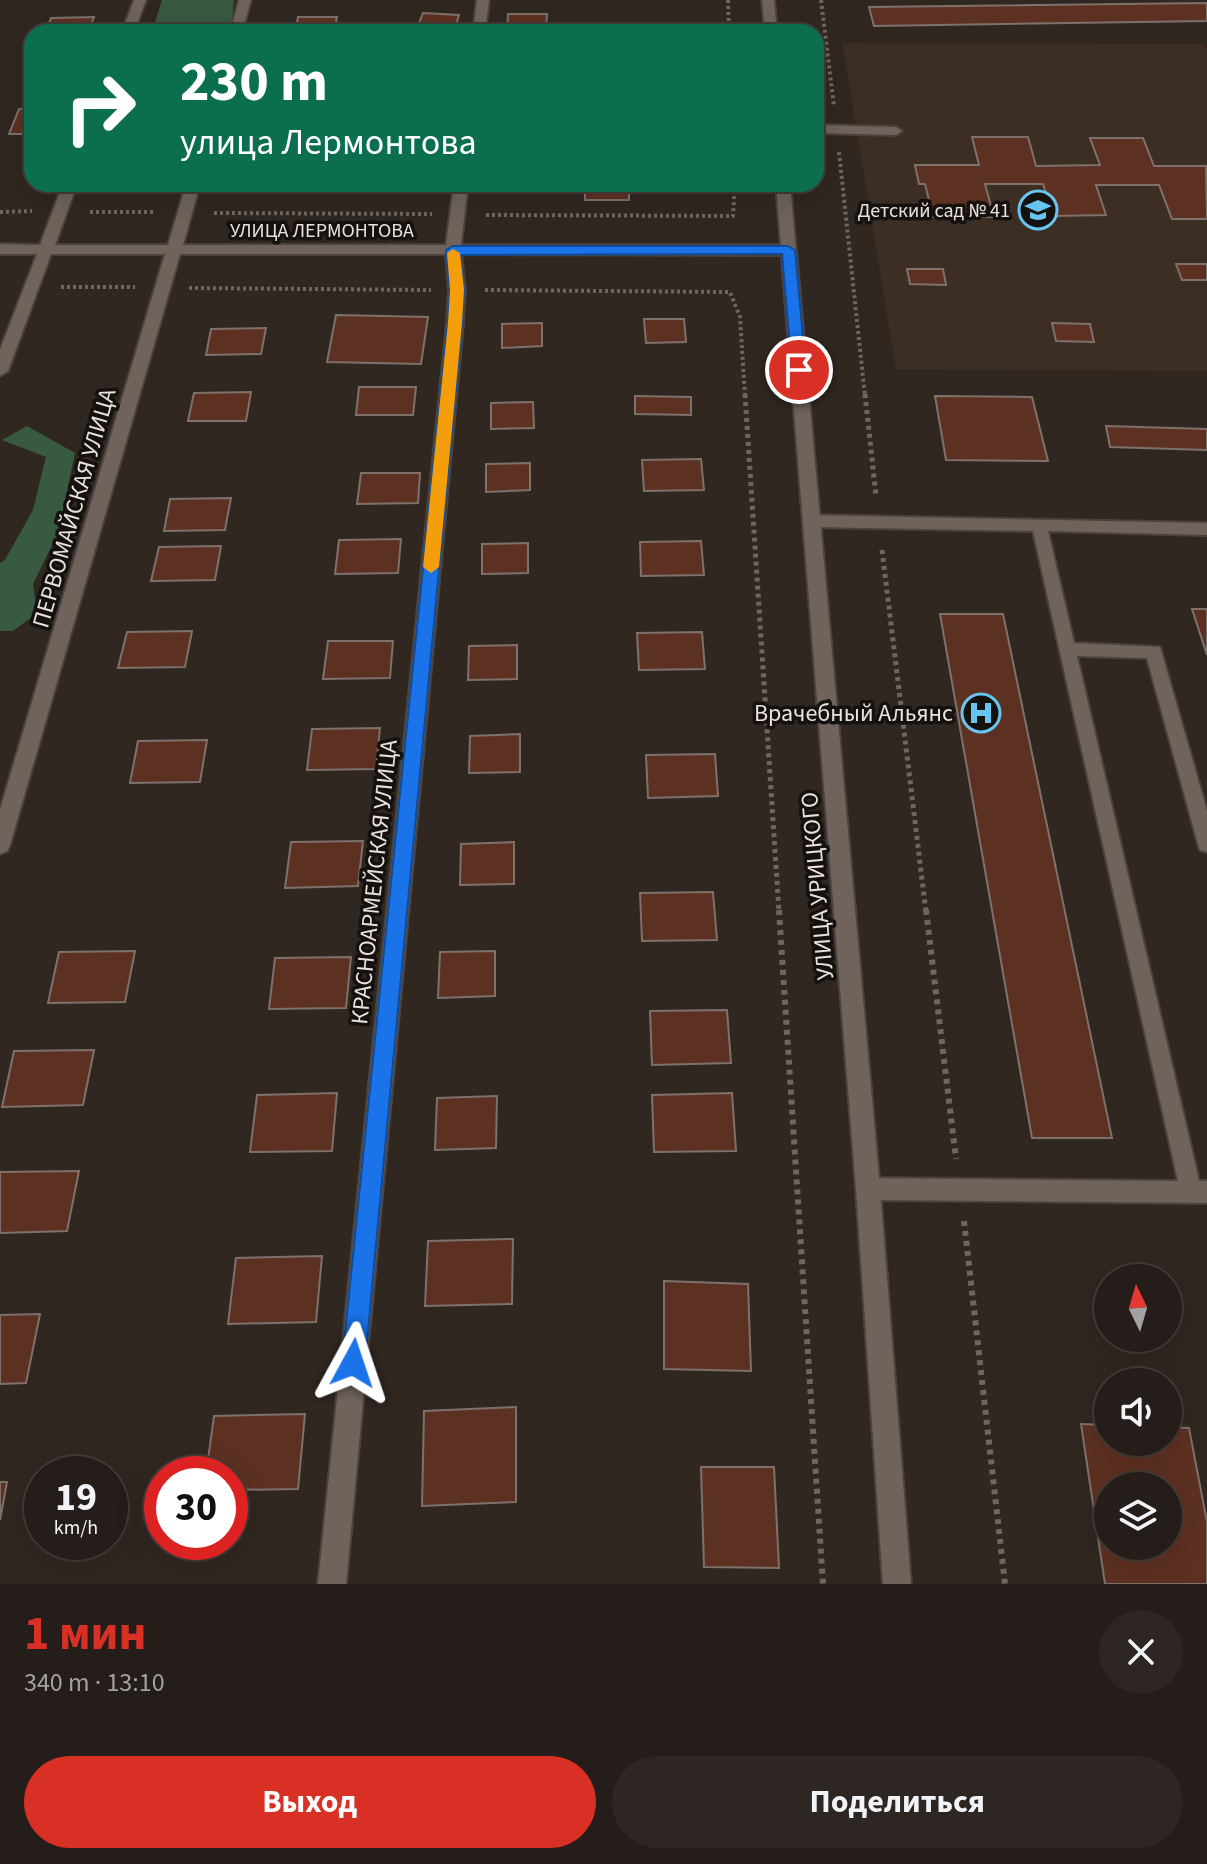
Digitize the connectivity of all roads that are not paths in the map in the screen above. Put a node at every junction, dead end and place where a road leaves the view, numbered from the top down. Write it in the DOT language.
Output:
graph roads {
  1 [pos="140,0"];
  2 [pos="245,0"];
  3 [pos="483,0"];
  4 [pos="768,0"];
  5 [pos="131,24"];
  6 [pos="238,24"];
  7 [pos="480,24"];
  8 [pos="770,24"];
  9 [pos="824,129"];
  10 [pos="896,131"];
  11 [pos="67,192"];
  12 [pos="191,192"];
  13 [pos="460,192"];
  14 [pos="784,192"];
  15 [pos="0,249"];
  16 [pos="45,250"];
  17 [pos="173,250"];
  18 [pos="453,250"];
  19 [pos="788,250"];
  20 [pos="0,371"];
  21 [pos="812,521"];
  22 [pos="1039,525"];
  23 [pos="1207,529"];
  24 [pos="1068,649"];
  25 [pos="1207,844"];
  26 [pos="0,845"];
  27 [pos="868,1189"];
  28 [pos="1199,1192"];
  29 [pos="332,1584"];
  30 [pos="897,1584"];
  1 -- 5 [label="street"];
  2 -- 6 [label="street"];
  3 -- 7 [label="street"];
  4 -- 8 [label="street"];
  9 -- 10 [label="lane"];
  11 -- 16 [label="street"];
  12 -- 17 [label="street, ПЕРВОМАЙСКАЯ УЛИЦА"];
  13 -- 18 [label="street, КРАСНОАРМЕЙСКАЯ УЛИЦА"];
  14 -- 19 [label="street, УЛИЦА УРИЦКОГО"];
  15 -- 16 [label="street, УЛИЦА ЛЕРМОНТОВА"];
  16 -- 17 [label="street, УЛИЦА ЛЕРМОНТОВА"];
  16 -- 20 [label="street"];
  17 -- 18 [label="street, УЛИЦА ЛЕРМОНТОВА"];
  17 -- 26 [label="street, ПЕРВОМАЙСКАЯ УЛИЦА"];
  18 -- 19 [label="street, УЛИЦА ЛЕРМОНТОВА"];
  18 -- 29 [label="street, КРАСНОАРМЕЙСКАЯ УЛИЦА"];
  19 -- 21 [label="street, УЛИЦА УРИЦКОГО"];
  21 -- 22 [label="lane"];
  21 -- 27 [label="street, УЛИЦА УРИЦКОГО"];
  22 -- 23 [label="lane"];
  22 -- 24 [label="lane"];
  24 -- 25 [label="lane"];
  24 -- 28 [label="lane"];
  27 -- 28 [label="lane"];
  27 -- 30 [label="street, УЛИЦА УРИЦКОГО"];
}
